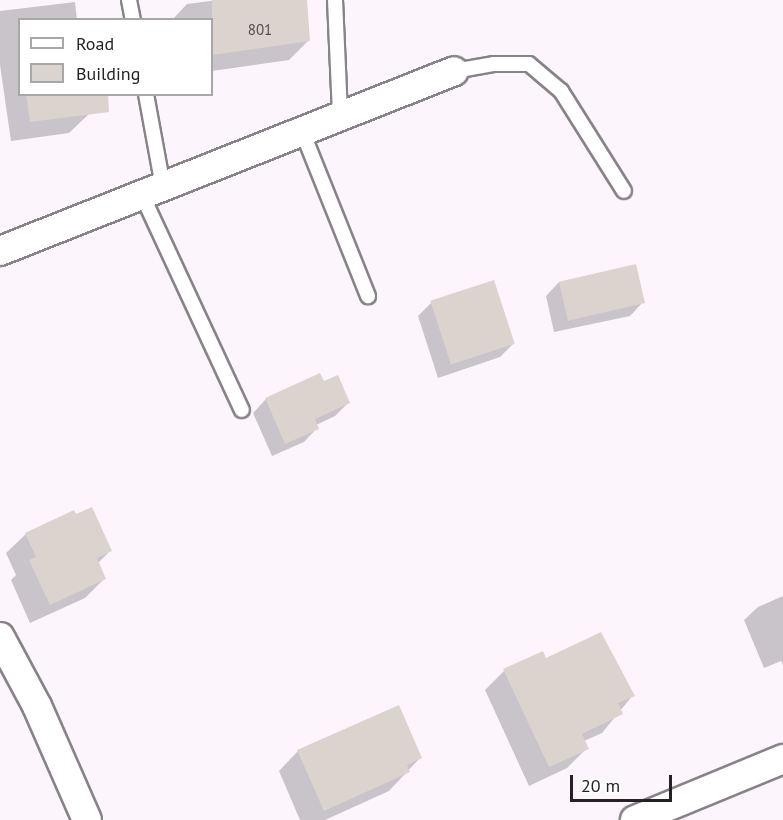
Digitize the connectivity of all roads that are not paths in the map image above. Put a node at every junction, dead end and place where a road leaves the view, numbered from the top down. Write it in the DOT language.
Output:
graph roads {
  1 [pos="129,0"];
  2 [pos="335,0"];
  3 [pos="133,18"];
  4 [pos="454,71"];
  5 [pos="146,96"];
  6 [pos="340,116"];
  7 [pos="302,131"];
  8 [pos="153,191"];
  9 [pos="624,191"];
  10 [pos="0,251"];
  11 [pos="368,296"];
  12 [pos="242,410"];
  13 [pos="0,637"];
  14 [pos="783,759"];
  15 [pos="87,820"];
  16 [pos="635,820"];
  1 -- 3 [label="lane"];
  2 -- 6 [label="lane"];
  4 -- 6 [label="street"];
  4 -- 9 [label="lane"];
  5 -- 8 [label="lane"];
  6 -- 7 [label="street"];
  7 -- 8 [label="street"];
  7 -- 11 [label="lane"];
  8 -- 10 [label="street"];
  8 -- 12 [label="lane"];
  13 -- 15 [label="street"];
  14 -- 16 [label="street"];
}
